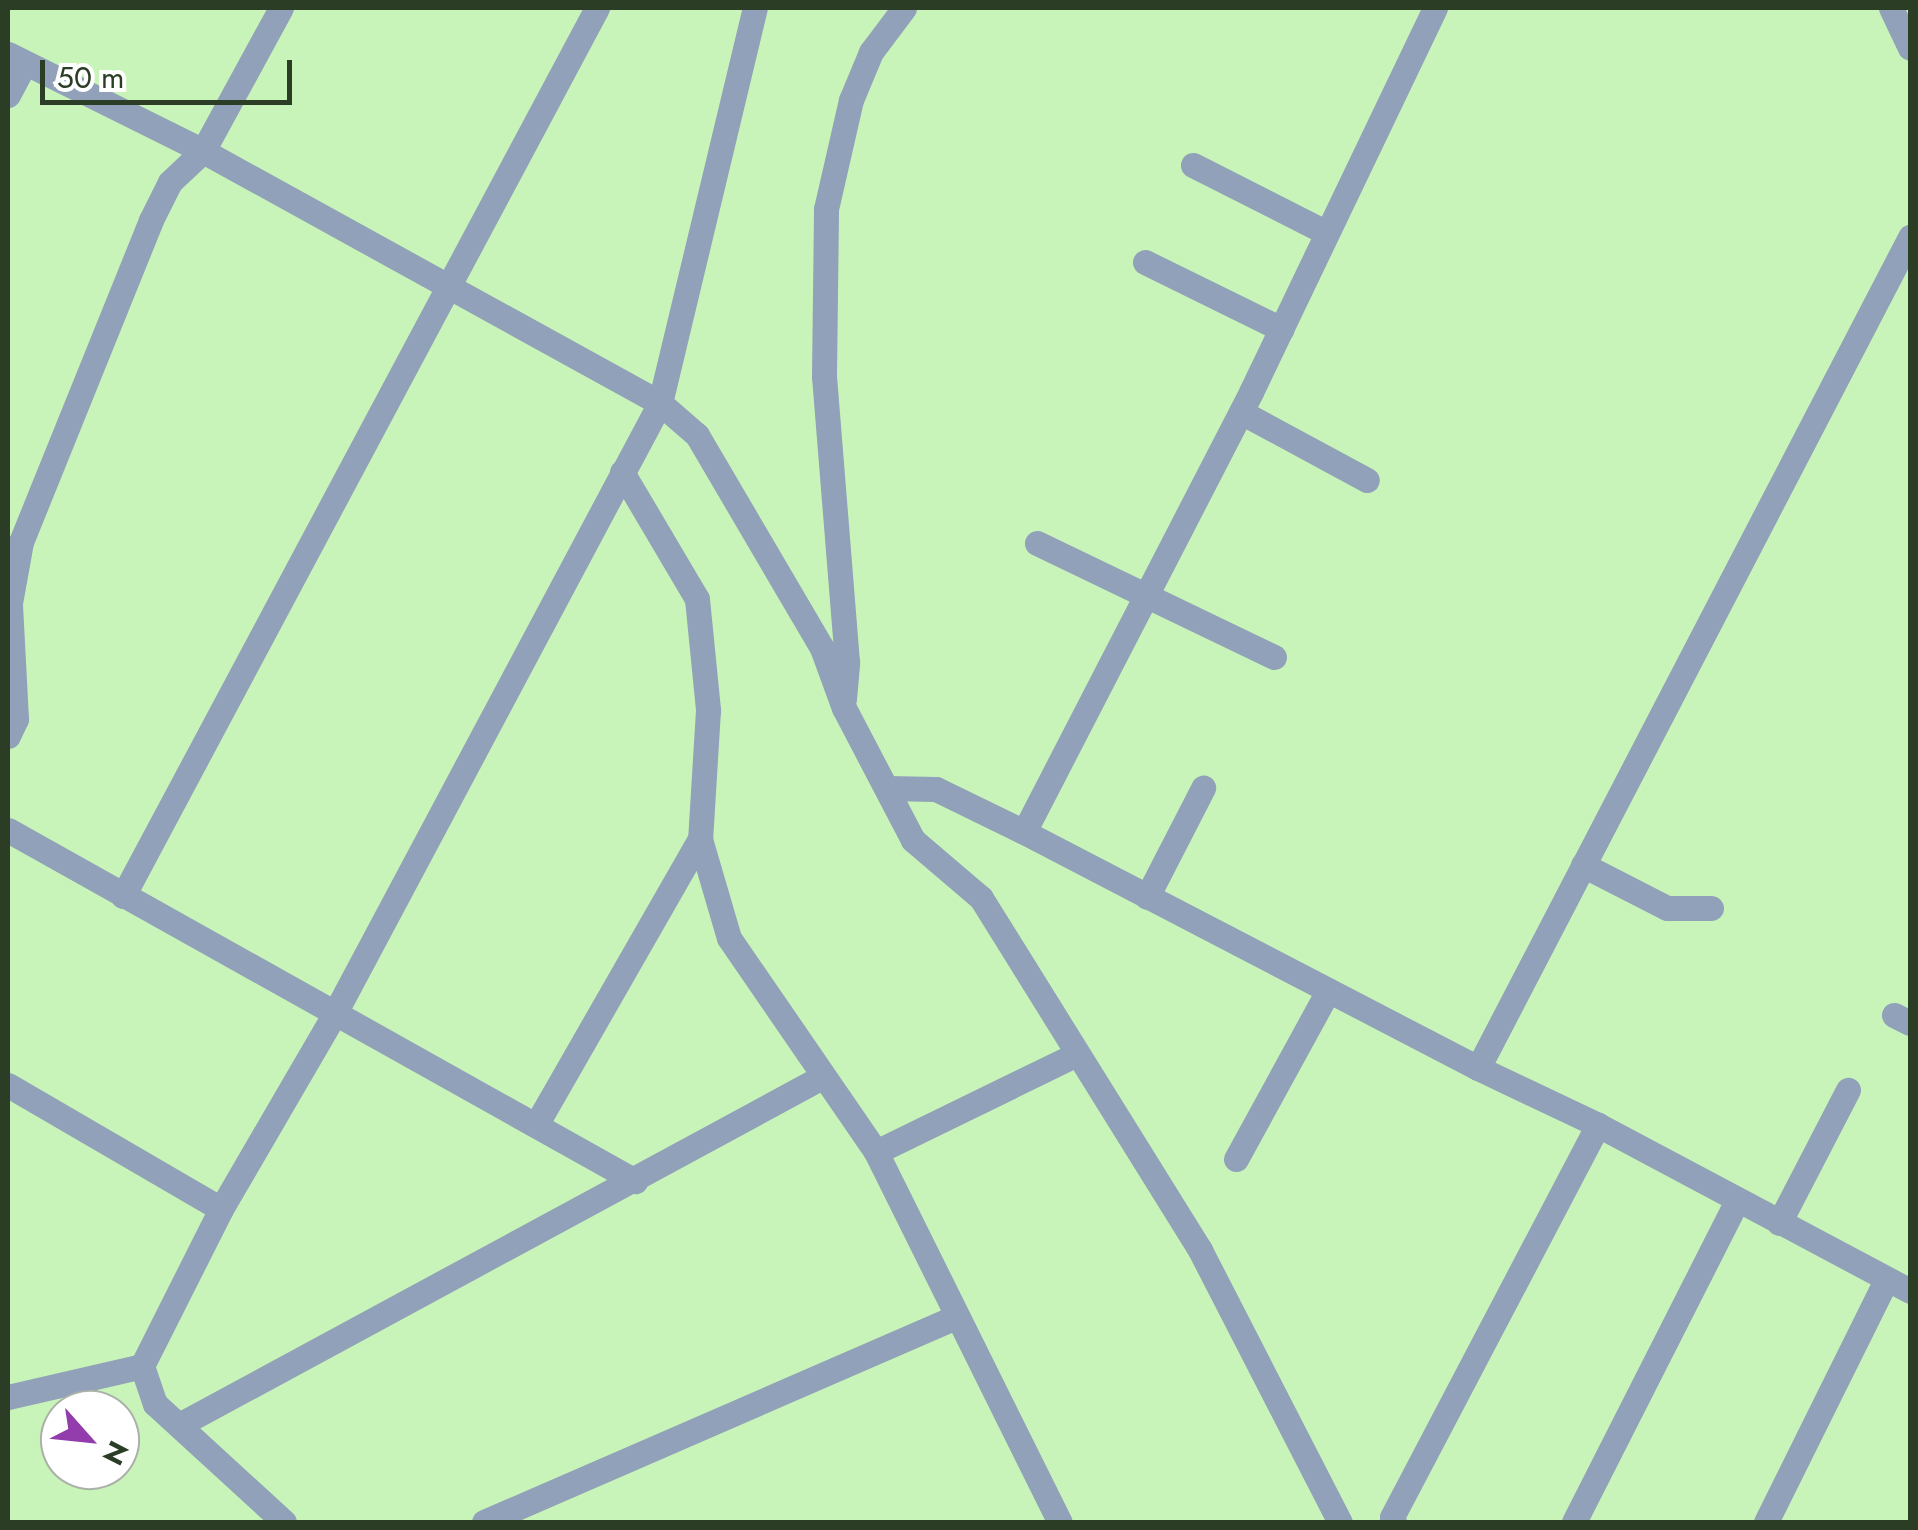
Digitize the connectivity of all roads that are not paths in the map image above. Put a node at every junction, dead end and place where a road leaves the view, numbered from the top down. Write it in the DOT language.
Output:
graph roads {
  1 [pos="281,8"];
  2 [pos="597,8"];
  3 [pos="755,8"];
  4 [pos="904,8"];
  5 [pos="1434,8"];
  6 [pos="1891,8"];
  7 [pos="1910,48"];
  8 [pos="16,58"];
  9 [pos="8,94"];
  10 [pos="203,152"];
  11 [pos="1193,165"];
  12 [pos="1327,232"];
  13 [pos="1910,237"];
  14 [pos="1145,262"];
  15 [pos="448,289"];
  16 [pos="1281,329"];
  17 [pos="660,402"];
  18 [pos="1241,412"];
  19 [pos="622,472"];
  20 [pos="1367,480"];
  21 [pos="1038,542"];
  22 [pos="1149,596"];
  23 [pos="1274,656"];
  24 [pos="844,708"];
  25 [pos="8,736"];
  26 [pos="887,788"];
  27 [pos="1203,788"];
  28 [pos="8,830"];
  29 [pos="1024,832"];
  30 [pos="700,839"];
  31 [pos="1583,865"];
  32 [pos="124,896"];
  33 [pos="1147,897"];
  34 [pos="1711,908"];
  35 [pos="1328,991"];
  36 [pos="336,1013"];
  37 [pos="1075,1055"];
  38 [pos="1478,1068"];
  39 [pos="822,1077"];
  40 [pos="8,1085"];
  41 [pos="1848,1090"];
  42 [pos="536,1125"];
  43 [pos="1598,1125"];
  44 [pos="876,1152"];
  45 [pos="1236,1159"];
  46 [pos="635,1181"];
  47 [pos="1736,1201"];
  48 [pos="221,1209"];
  49 [pos="1779,1223"];
  50 [pos="1886,1280"];
  51 [pos="1910,1291"];
  52 [pos="956,1316"];
  53 [pos="142,1366"];
  54 [pos="8,1397"];
  55 [pos="179,1426"];
  56 [pos="284,1522"];
  57 [pos="484,1522"];
  58 [pos="1060,1522"];
  59 [pos="1340,1522"];
  60 [pos="1394,1522"];
  61 [pos="1574,1522"];
  62 [pos="1766,1522"];
  1 -- 10 [label="street"];
  2 -- 15 [label="street"];
  3 -- 17 [label="street"];
  4 -- 24 [label="street"];
  5 -- 12 [label="street"];
  6 -- 7 [label="street"];
  8 -- 9 [label="street"];
  8 -- 10 [label="street"];
  10 -- 15 [label="street"];
  10 -- 25 [label="street"];
  11 -- 12 [label="street"];
  12 -- 16 [label="street"];
  13 -- 31 [label="street"];
  14 -- 16 [label="street"];
  15 -- 17 [label="street"];
  15 -- 32 [label="street"];
  16 -- 18 [label="street"];
  17 -- 19 [label="street"];
  17 -- 24 [label="street"];
  18 -- 20 [label="street"];
  18 -- 22 [label="street"];
  19 -- 30 [label="street"];
  19 -- 36 [label="street"];
  21 -- 22 [label="street"];
  22 -- 23 [label="street"];
  22 -- 29 [label="street"];
  24 -- 26 [label="street"];
  26 -- 29 [label="street"];
  26 -- 37 [label="street"];
  27 -- 33 [label="street"];
  28 -- 32 [label="street"];
  29 -- 33 [label="street"];
  30 -- 39 [label="street"];
  30 -- 42 [label="street"];
  31 -- 34 [label="street"];
  31 -- 38 [label="street"];
  32 -- 36 [label="street"];
  33 -- 35 [label="street"];
  35 -- 38 [label="street"];
  35 -- 45 [label="street"];
  36 -- 42 [label="street"];
  36 -- 48 [label="street"];
  37 -- 44 [label="street"];
  37 -- 59 [label="street"];
  38 -- 43 [label="street"];
  39 -- 44 [label="street"];
  39 -- 46 [label="street"];
  40 -- 48 [label="street"];
  41 -- 49 [label="street"];
  42 -- 46 [label="street"];
  43 -- 47 [label="street"];
  43 -- 60 [label="street"];
  44 -- 52 [label="street"];
  46 -- 55 [label="street"];
  47 -- 49 [label="street"];
  47 -- 61 [label="street"];
  48 -- 53 [label="street"];
  49 -- 50 [label="street"];
  50 -- 51 [label="street"];
  50 -- 62 [label="street"];
  52 -- 57 [label="street"];
  52 -- 58 [label="street"];
  53 -- 54 [label="street"];
  53 -- 55 [label="street"];
  55 -- 56 [label="street"];
}
